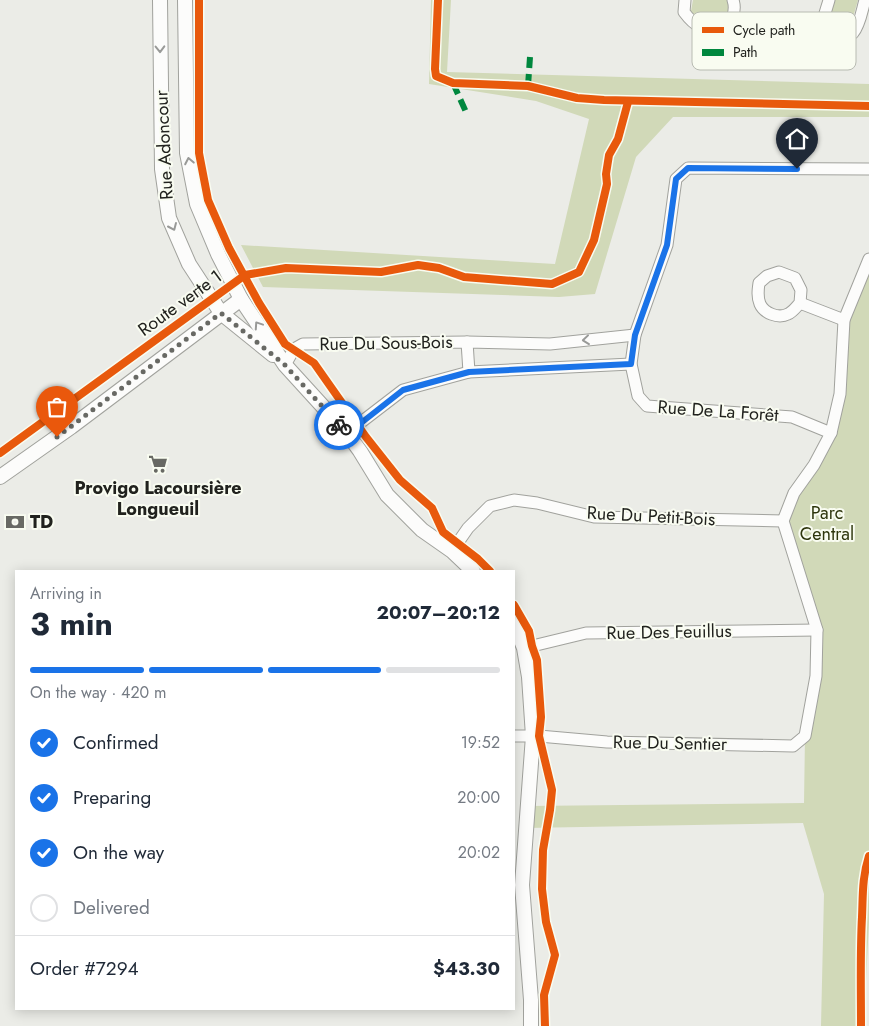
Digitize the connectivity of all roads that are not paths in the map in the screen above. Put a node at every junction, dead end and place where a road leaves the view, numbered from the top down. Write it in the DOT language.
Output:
graph roads {
  1 [pos="160,0"];
  2 [pos="185,0"];
  3 [pos="685,0"];
  4 [pos="733,0"];
  5 [pos="865,0"];
  6 [pos="734,12"];
  7 [pos="692,23"];
  8 [pos="856,29"];
  9 [pos="869,169"];
  10 [pos="869,259"];
  11 [pos="241,299"];
  12 [pos="800,303"];
  13 [pos="221,313"];
  14 [pos="844,320"];
  15 [pos="635,335"];
  16 [pos="467,342"];
  17 [pos="631,364"];
  18 [pos="285,365"];
  19 [pos="469,372"];
  20 [pos="831,433"];
  21 [pos="347,434"];
  22 [pos="0,477"];
  23 [pos="783,521"];
  24 [pos="452,551"];
  25 [pos="472,570"];
  26 [pos="515,626"];
  27 [pos="816,630"];
  28 [pos="524,648"];
  29 [pos="515,736"];
  30 [pos="533,736"];
  31 [pos="531,1026"];
  1 -- 13 [label="street, Rue Adoncour, one-way"];
  11 -- 2 [label="street, Rue Adoncour, one-way"];
  3 -- 7 [label="street"];
  4 -- 6 [label="street"];
  5 -- 8 [label="street"];
  9 -- 15 [label="street, Rue De La Forêt"];
  10 -- 14 [label="street"];
  11 -- 13 [label="street"];
  18 -- 11 [label="street, Rue Adoncour, one-way"];
  12 -- 14 [label="street"];
  13 -- 18 [label="street, Rue Adoncour"];
  13 -- 22 [label="street"];
  14 -- 20 [label="street"];
  15 -- 16 [label="street, Rue Du Sous-Bois, one-way"];
  15 -- 17 [label="street, Rue De La Forêt"];
  16 -- 18 [label="street, Rue Du Sous-Bois"];
  16 -- 19 [label="street, Rue Du Sous-Bois"];
  17 -- 19 [label="street, Rue Du Sous-Bois"];
  17 -- 20 [label="street, Rue De La Forêt"];
  18 -- 21 [label="street, Rue Adoncour"];
  19 -- 21 [label="street, Rue Du Sous-Bois"];
  20 -- 23 [label="street"];
  21 -- 24 [label="street, Rue Adoncour"];
  23 -- 24 [label="street, Rue Du Petit-Bois"];
  23 -- 27 [label="street"];
  24 -- 25 [label="street, Rue Adoncour"];
  26 -- 28 [label="street"];
  27 -- 28 [label="street, Rue Des Feuillus"];
  27 -- 30 [label="street, Rue Du Sentier"];
  28 -- 30 [label="street"];
  29 -- 30 [label="street, Rue Du Sentier"];
  30 -- 31 [label="street"];
}
